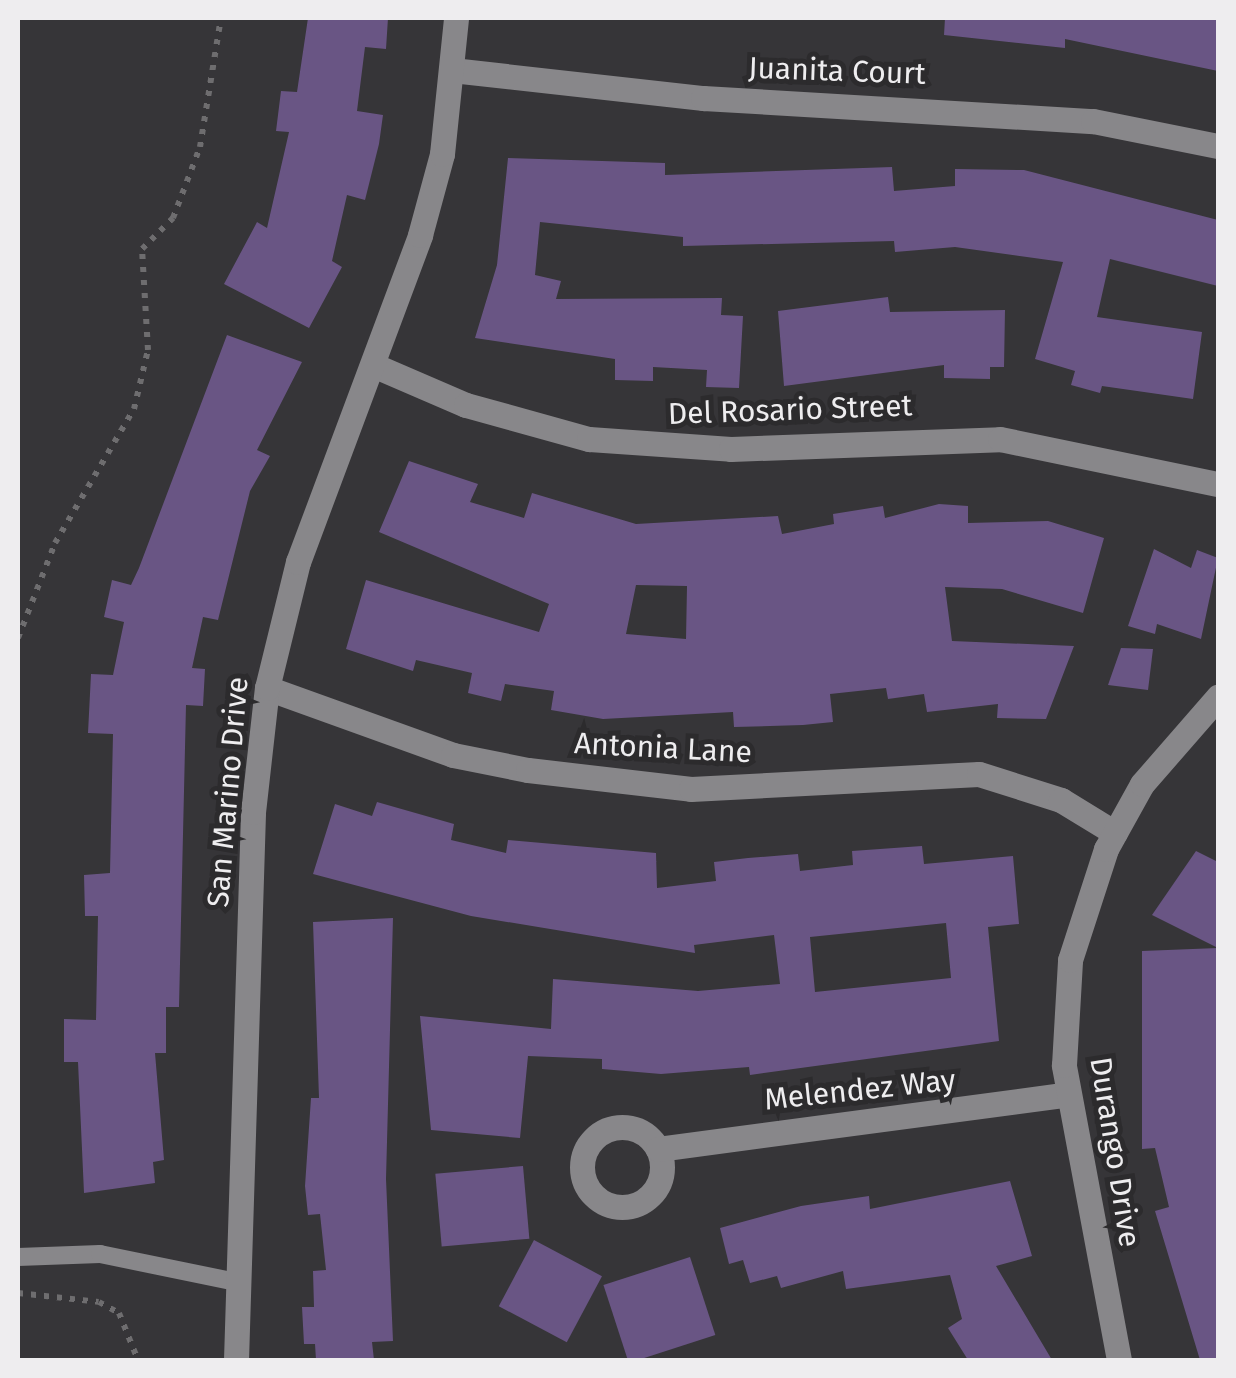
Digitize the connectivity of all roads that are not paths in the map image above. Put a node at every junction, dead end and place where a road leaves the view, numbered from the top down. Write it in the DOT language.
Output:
graph roads {
  1 [pos="456,18"];
  2 [pos="452,70"];
  3 [pos="1218,146"];
  4 [pos="373,365"];
  5 [pos="1218,484"];
  6 [pos="267,688"];
  7 [pos="1218,697"];
  8 [pos="1115,833"];
  9 [pos="1068,1094"];
  10 [pos="658,1149"];
  11 [pos="18,1257"];
  12 [pos="237,1282"];
  13 [pos="236,1360"];
  14 [pos="1119,1360"];
  1 -- 2 [label="street, San Marino Drive"];
  2 -- 3 [label="street, Juanita Court"];
  2 -- 4 [label="street, San Marino Drive"];
  4 -- 5 [label="street, Del Rosario Street"];
  4 -- 6 [label="street, San Marino Drive"];
  6 -- 8 [label="street, Antonia Lane"];
  6 -- 12 [label="street, San Marino Drive"];
  7 -- 8 [label="street, Durango Drive"];
  8 -- 9 [label="street, Durango Drive"];
  9 -- 10 [label="street, Melendez Way"];
  9 -- 14 [label="street, Durango Drive"];
  11 -- 12 [label="lane"];
  12 -- 13 [label="street, San Marino Drive"];
}
